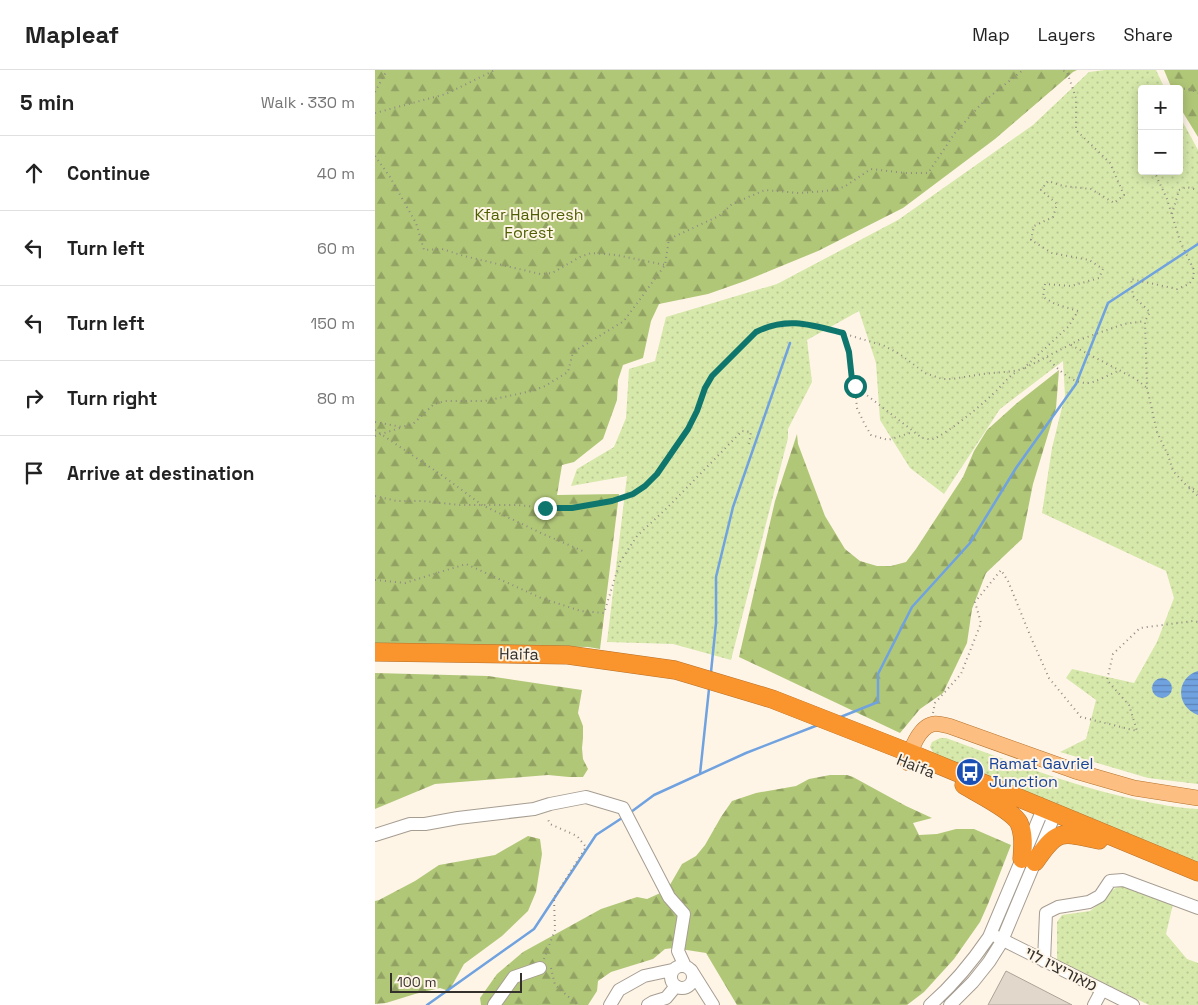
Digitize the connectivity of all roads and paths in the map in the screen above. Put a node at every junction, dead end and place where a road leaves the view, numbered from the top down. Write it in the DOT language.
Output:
graph roads {
  1 [pos="387,70"];
  2 [pos="495,70"];
  3 [pos="1023,70"];
  4 [pos="1062,70"];
  5 [pos="1183,89"];
  6 [pos="375,92"];
  7 [pos="1198,92"];
  8 [pos="375,113"];
  9 [pos="375,156"];
  10 [pos="1156,175"];
  11 [pos="1198,190"];
  12 [pos="1172,214"];
  13 [pos="665,265"];
  14 [pos="1145,321"];
  15 [pos="843,333"];
  16 [pos="1071,345"];
  17 [pos="1047,357"];
  18 [pos="1023,369"];
  19 [pos="1120,370"];
  20 [pos="855,386"];
  21 [pos="1147,388"];
  22 [pos="375,422"];
  23 [pos="402,427"];
  24 [pos="375,430"];
  25 [pos="913,432"];
  26 [pos="382,434"];
  27 [pos="375,436"];
  28 [pos="749,444"];
  29 [pos="1187,486"];
  30 [pos="1198,490"];
  31 [pos="375,496"];
  32 [pos="1198,496"];
  33 [pos="482,505"];
  34 [pos="585,552"];
  35 [pos="375,580"];
  36 [pos="1198,622"];
  37 [pos="375,652"];
  38 [pos="932,724"];
  39 [pos="909,758"];
  40 [pos="964,785"];
  41 [pos="1198,798"];
  42 [pos="550,804"];
  43 [pos="1047,816"];
  44 [pos="375,835"];
  45 [pos="1099,840"];
  46 [pos="1029,861"];
  47 [pos="1198,872"];
  48 [pos="1198,880"];
  49 [pos="1198,908"];
  50 [pos="990,934"];
  51 [pos="1002,939"];
  52 [pos="1044,960"];
  53 [pos="540,968"];
  54 [pos="688,968"];
  55 [pos="672,970"];
  56 [pos="676,986"];
  57 [pos="1102,990"];
  58 [pos="494,1005"];
  59 [pos="578,1005"];
  60 [pos="609,1005"];
  61 [pos="648,1005"];
  62 [pos="713,1005"];
  63 [pos="930,1005"];
  64 [pos="950,1005"];
  65 [pos="1095,1005"];
  66 [pos="1133,1005"];
  1 -- 6 [label="path"];
  2 -- 8 [label="path"];
  3 -- 13 [label="path"];
  4 -- 18 [label="path"];
  5 -- 7 [label="path"];
  9 -- 13 [label="path"];
  10 -- 12 [label="path"];
  11 -- 12 [label="path"];
  12 -- 14 [label="path"];
  13 -- 23 [label="path"];
  14 -- 16 [label="path"];
  14 -- 21 [label="path"];
  15 -- 18 [label="path"];
  15 -- 20 [label="path"];
  15 -- 33 [label="path"];
  16 -- 17 [label="path"];
  16 -- 19 [label="path"];
  17 -- 18 [label="path"];
  17 -- 19 [label="path"];
  18 -- 25 [label="path"];
  19 -- 21 [label="path"];
  20 -- 25 [label="path"];
  20 -- 25 [label="path"];
  21 -- 29 [label="path"];
  22 -- 23 [label="path"];
  23 -- 26 [label="path"];
  24 -- 26 [label="path"];
  26 -- 27 [label="path"];
  26 -- 33 [label="path"];
  28 -- 35 [label="path"];
  29 -- 30 [label="path"];
  29 -- 32 [label="path"];
  31 -- 33 [label="path"];
  33 -- 34 [label="path"];
  36 -- 38 [label="path"];
  37 -- 39 [label="highway, Haifa"];
  38 -- 39 [label="main road"];
  38 -- 41 [label="main road"];
  39 -- 40 [label="highway, Haifa"];
  39 -- 43 [label="highway, Haifa"];
  40 -- 43 [label="highway, Haifa"];
  40 -- 46 [label="highway"];
  42 -- 44 [label="street"];
  42 -- 53 [label="path"];
  42 -- 54 [label="street"];
  43 -- 45 [label="highway, Haifa"];
  43 -- 46 [label="street"];
  43 -- 47 [label="highway, Haifa"];
  45 -- 46 [label="highway"];
  45 -- 48 [label="highway, Haifa"];
  46 -- 50 [label="street"];
  46 -- 51 [label="street"];
  49 -- 52 [label="street"];
  50 -- 51 [label="street, מאוריציו לוי"];
  50 -- 63 [label="street"];
  51 -- 52 [label="street, מאוריציו לוי"];
  51 -- 64 [label="street"];
  52 -- 57 [label="street, מאוריציו לוי"];
  53 -- 58 [label="street"];
  53 -- 59 [label="path"];
  54 -- 55 [label="street"];
  54 -- 56 [label="street"];
  54 -- 62 [label="street"];
  55 -- 56 [label="street"];
  55 -- 60 [label="street"];
  56 -- 61 [label="street"];
  57 -- 65 [label="street"];
  57 -- 66 [label="street, מאוריציו לוי"];
}
